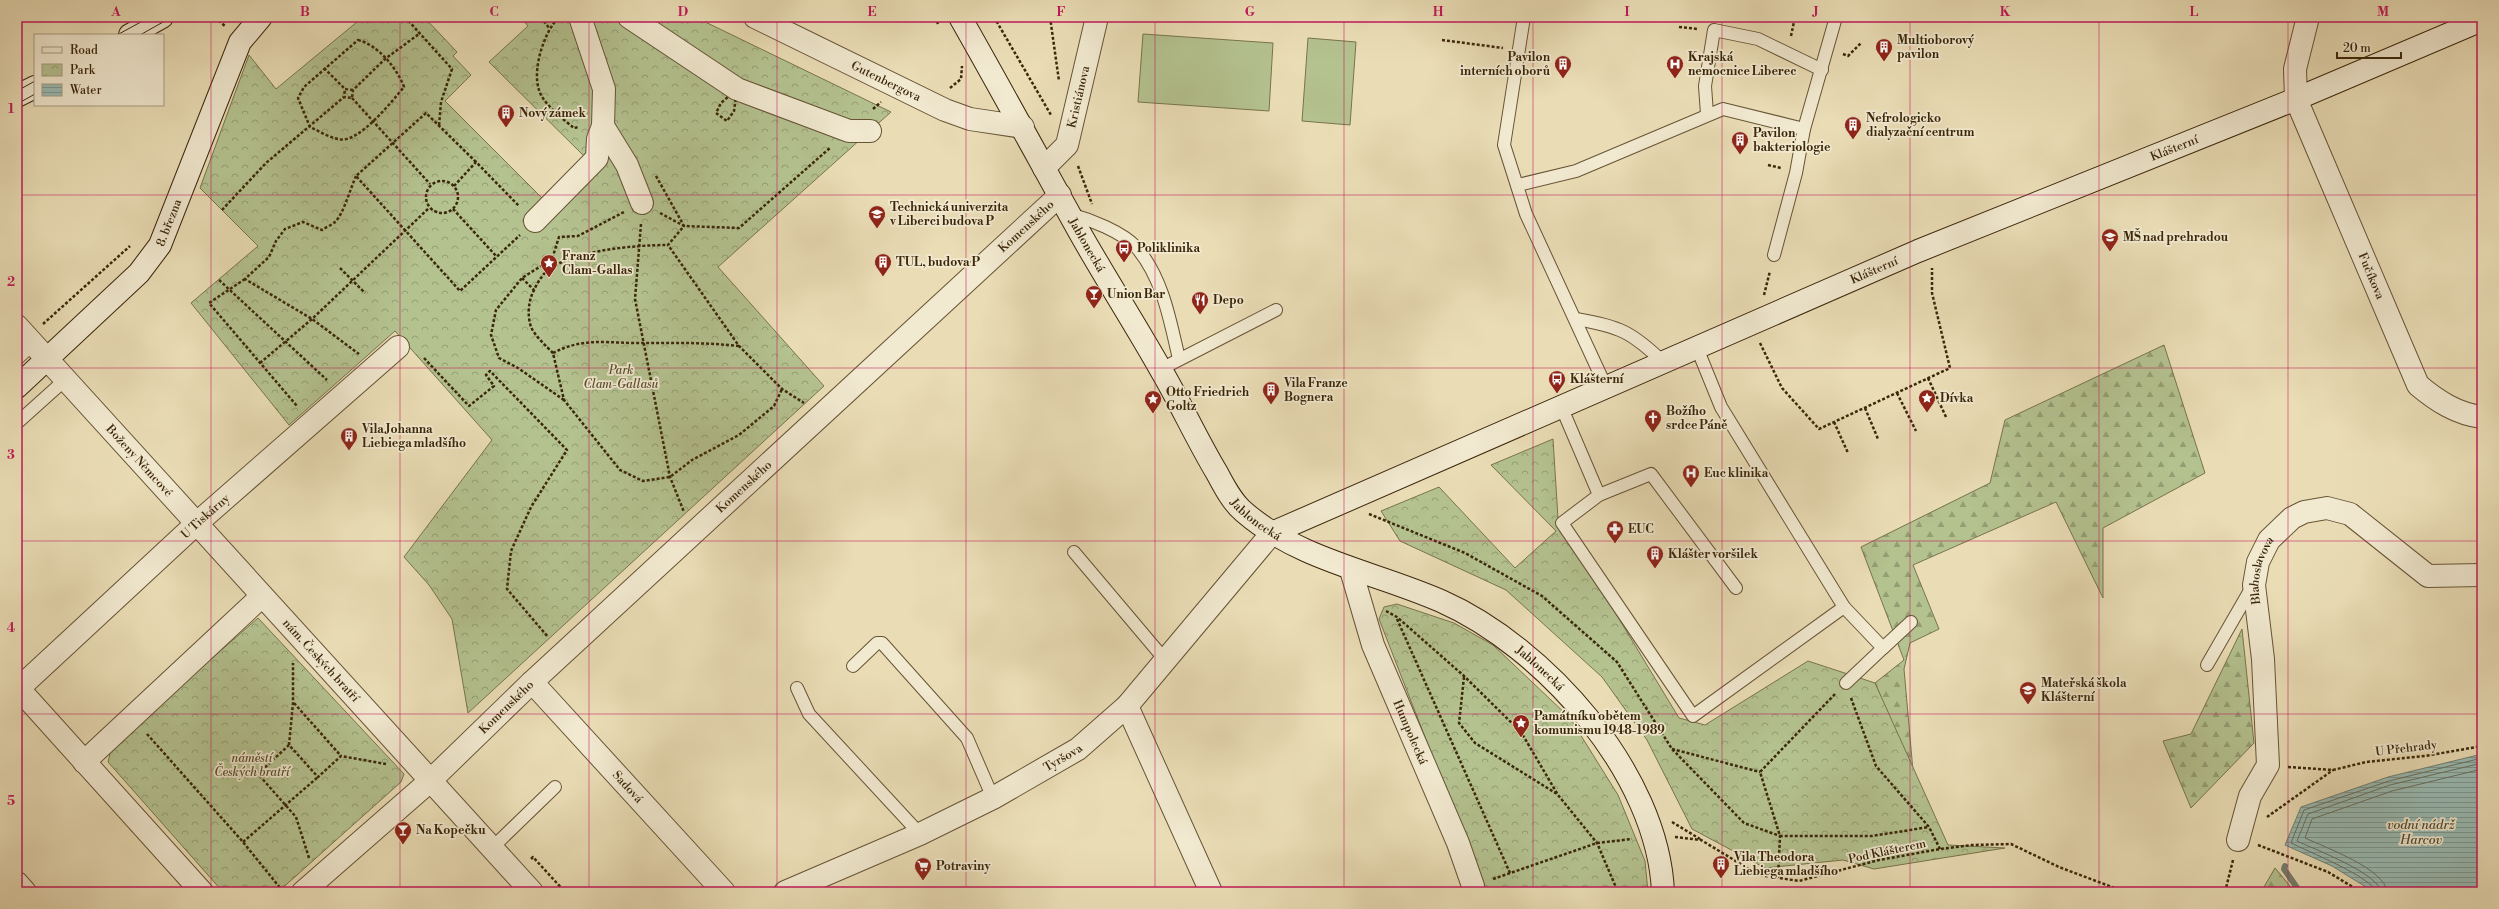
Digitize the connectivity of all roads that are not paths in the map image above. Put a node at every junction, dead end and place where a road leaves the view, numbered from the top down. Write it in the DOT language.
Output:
graph roads {
  1 [pos="162,17"];
  2 [pos="261,17"];
  3 [pos="580,17"];
  4 [pos="630,17"];
  5 [pos="755,17"];
  6 [pos="960,17"];
  7 [pos="1098,17"];
  8 [pos="1524,17"];
  9 [pos="1836,17"];
  10 [pos="2308,17"];
  11 [pos="2482,20"];
  12 [pos="132,34"];
  13 [pos="1822,70"];
  14 [pos="34,88"];
  15 [pos="17,96"];
  16 [pos="2296,99"];
  17 [pos="1707,114"];
  18 [pos="603,126"];
  19 [pos="1023,127"];
  20 [pos="1804,129"];
  21 [pos="859,131"];
  22 [pos="1044,168"];
  23 [pos="1518,184"];
  24 [pos="642,203"];
  25 [pos="1065,205"];
  26 [pos="534,221"];
  27 [pos="1774,255"];
  28 [pos="1276,310"];
  29 [pos="1576,319"];
  30 [pos="17,326"];
  31 [pos="40,344"];
  32 [pos="398,348"];
  33 [pos="1697,348"];
  34 [pos="17,359"];
  35 [pos="1664,363"];
  36 [pos="1170,364"];
  37 [pos="66,379"];
  38 [pos="17,387"];
  39 [pos="1606,387"];
  40 [pos="1561,406"];
  41 [pos="2482,417"];
  42 [pos="17,423"];
  43 [pos="1599,495"];
  44 [pos="196,524"];
  45 [pos="1272,533"];
  46 [pos="1074,552"];
  47 [pos="1351,570"];
  48 [pos="2482,575"];
  49 [pos="2254,585"];
  50 [pos="1736,588"];
  51 [pos="262,596"];
  52 [pos="1844,607"];
  53 [pos="1911,622"];
  54 [pos="1883,648"];
  55 [pos="1166,661"];
  56 [pos="2207,665"];
  57 [pos="853,666"];
  58 [pos="532,682"];
  59 [pos="1846,683"];
  60 [pos="797,688"];
  61 [pos="18,690"];
  62 [pos="1127,706"];
  63 [pos="84,762"];
  64 [pos="430,780"];
  65 [pos="555,787"];
  66 [pos="993,798"];
  67 [pos="920,834"];
  68 [pos="2238,840"];
  69 [pos="492,848"];
  70 [pos="17,883"];
  71 [pos="1477,890"];
  72 [pos="25,892"];
  73 [pos="202,892"];
  74 [pos="303,892"];
  75 [pos="532,892"];
  76 [pos="724,892"];
  77 [pos="785,892"];
  78 [pos="1211,892"];
  79 [pos="1663,892"];
  1 -- 12 [label="street"];
  2 -- 31 [label="street, 8. března"];
  3 -- 18 [label="street"];
  4 -- 21 [label="street"];
  5 -- 19 [label="street, Gutenbergova"];
  6 -- 19 [label="street, Jablonecká"];
  7 -- 22 [label="street, Kristiánova"];
  8 -- 23 [label="lane"];
  9 -- 13 [label="lane"];
  10 -- 16 [label="street"];
  11 -- 16 [label="street, Klášterní"];
  13 -- 17 [label="lane"];
  13 -- 20 [label="lane"];
  14 -- 15 [label="street"];
  16 -- 33 [label="street, Klášterní"];
  16 -- 41 [label="street, Fučíkova"];
  17 -- 20 [label="lane"];
  17 -- 23 [label="lane"];
  18 -- 24 [label="street"];
  18 -- 26 [label="street"];
  19 -- 22 [label="street, Jablonecká"];
  20 -- 27 [label="lane"];
  22 -- 25 [label="street, Jablonecká"];
  23 -- 29 [label="lane"];
  25 -- 36 [label="street, Jablonecká"];
  25 -- 36 [label="lane"];
  25 -- 58 [label="street, Komenského"];
  28 -- 36 [label="lane"];
  29 -- 35 [label="lane"];
  29 -- 39 [label="lane"];
  30 -- 31 [label="street, Boženy Němcové"];
  31 -- 34 [label="lane"];
  31 -- 37 [label="street, Boženy Němcové"];
  31 -- 38 [label="street, 8. března"];
  32 -- 44 [label="street, U Tiskárny"];
  33 -- 35 [label="street, Klášterní"];
  33 -- 52 [label="lane"];
  35 -- 39 [label="street, Klášterní"];
  36 -- 45 [label="street, Jablonecká"];
  37 -- 42 [label="lane"];
  37 -- 44 [label="street, Boženy Němcové"];
  39 -- 40 [label="street, Klášterní"];
  40 -- 43 [label="lane"];
  40 -- 45 [label="street, Klášterní"];
  43 -- 50 [label="lane"];
  43 -- 52 [label="lane"];
  44 -- 51 [label="street, Boženy Němcové"];
  44 -- 61 [label="street, U Tiskárny"];
  45 -- 47 [label="street, Jablonecká"];
  45 -- 55 [label="street, Tyršova"];
  46 -- 55 [label="lane"];
  47 -- 71 [label="street, Humpolecká"];
  47 -- 79 [label="street, Jablonecká"];
  48 -- 49 [label="street, Blahoslavova"];
  49 -- 56 [label="lane"];
  49 -- 68 [label="street, Blahoslavova"];
  51 -- 63 [label="street"];
  51 -- 64 [label="street, nám. Českých bratří"];
  52 -- 54 [label="lane"];
  53 -- 54 [label="lane"];
  54 -- 59 [label="lane"];
  55 -- 62 [label="street, Tyršova"];
  57 -- 66 [label="lane"];
  58 -- 64 [label="street, Komenského"];
  58 -- 76 [label="street, Sadová"];
  60 -- 67 [label="lane"];
  61 -- 63 [label="street"];
  62 -- 66 [label="street, Tyršova"];
  62 -- 78 [label="street"];
  63 -- 73 [label="street"];
  64 -- 69 [label="street"];
  64 -- 74 [label="street"];
  65 -- 69 [label="lane"];
  66 -- 67 [label="street, Tyršova"];
  67 -- 77 [label="street, Tyršova"];
  69 -- 75 [label="street"];
  70 -- 72 [label="street"];
}
